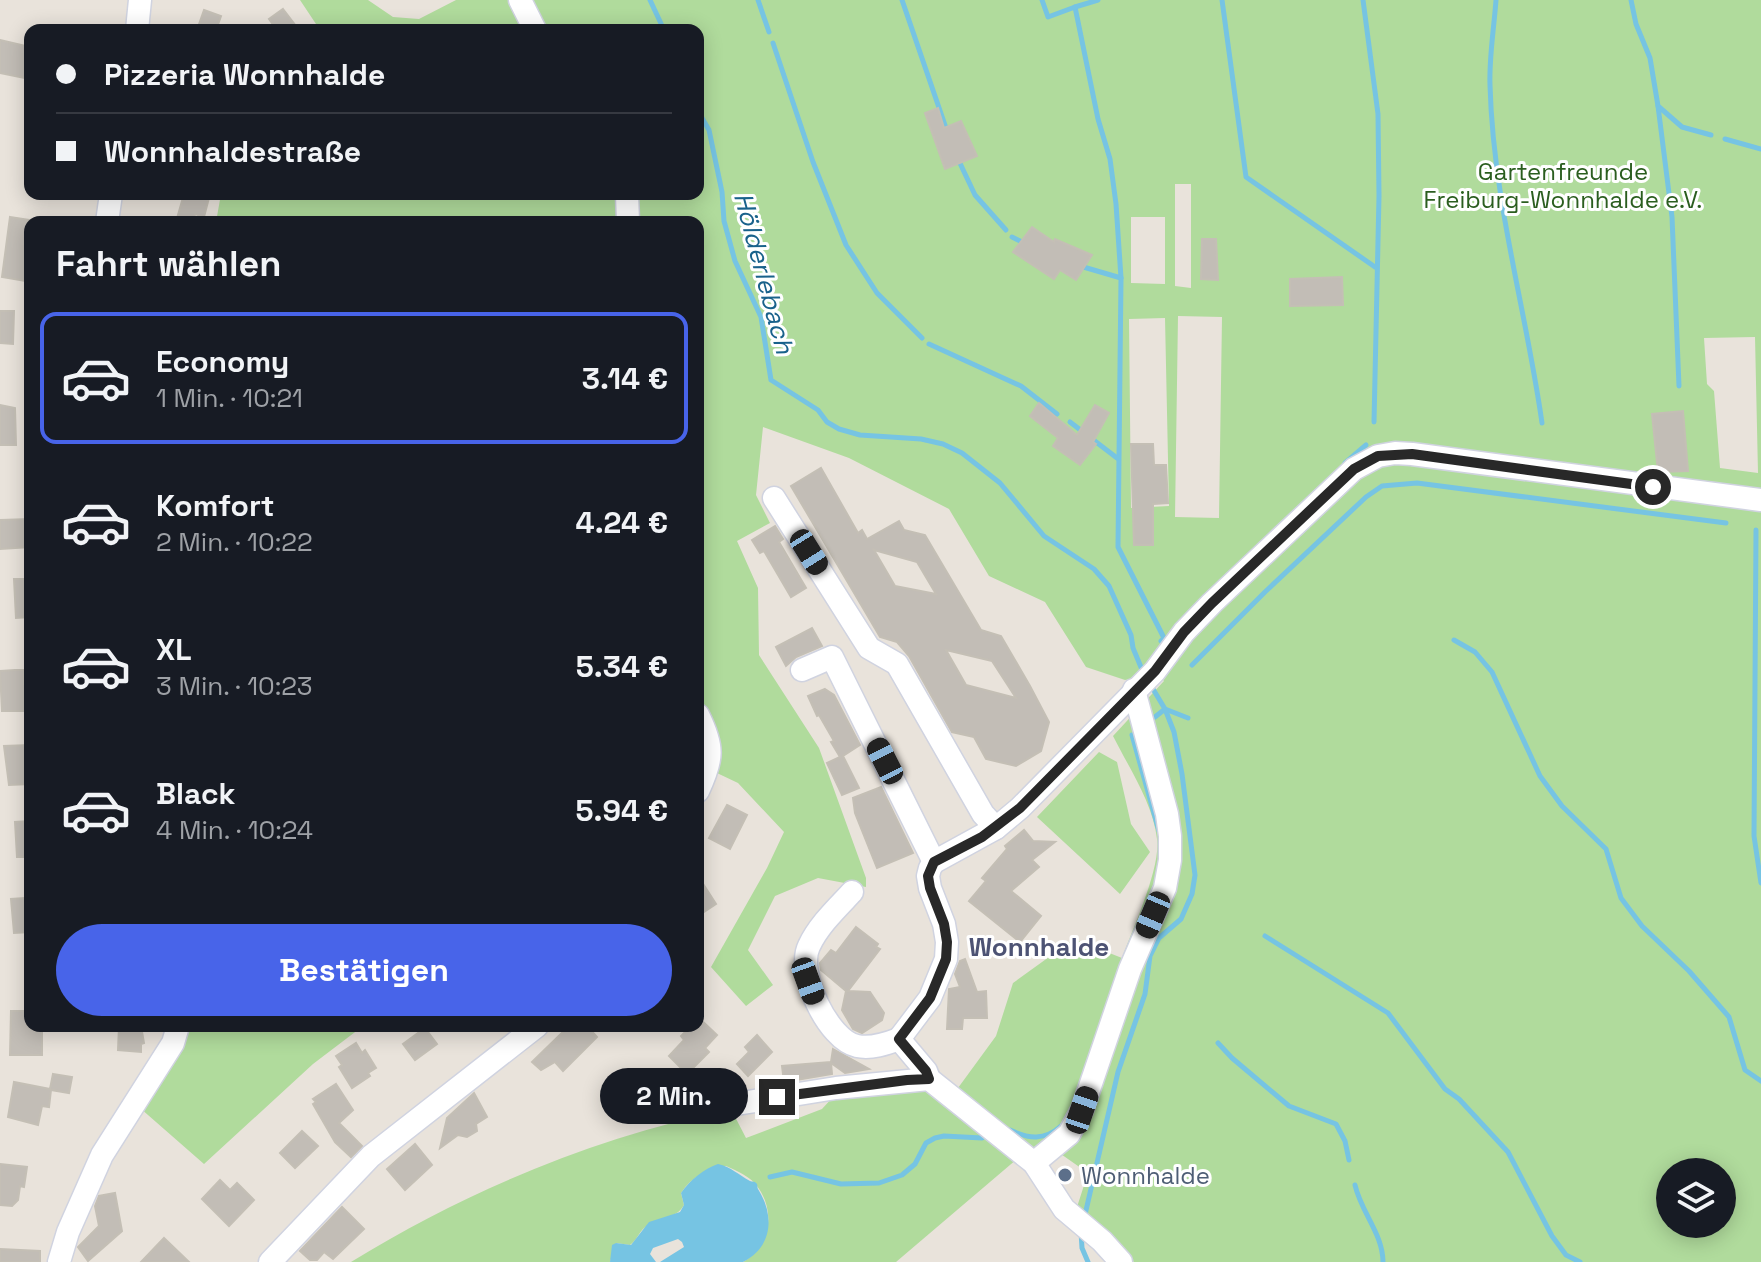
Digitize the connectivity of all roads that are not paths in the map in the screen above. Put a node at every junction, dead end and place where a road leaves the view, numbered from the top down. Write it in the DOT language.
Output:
graph roads {
  1 [pos="140,0"];
  2 [pos="520,0"];
  3 [pos="138,24"];
  4 [pos="532,24"];
  5 [pos="774,498"];
  6 [pos="1761,500"];
  7 [pos="802,670"];
  8 [pos="1136,688"];
  9 [pos="704,726"];
  10 [pos="704,778"];
  11 [pos="996,828"];
  12 [pos="934,862"];
  13 [pos="852,892"];
  14 [pos="176,1032"];
  15 [pos="529,1032"];
  16 [pos="899,1039"];
  17 [pos="929,1079"];
  18 [pos="717,1107"];
  19 [pos="1034,1163"];
  20 [pos="59,1262"];
  21 [pos="270,1262"];
  22 [pos="1121,1262"];
  1 -- 3 [label="street"];
  2 -- 4 [label="street"];
  5 -- 11 [label="street"];
  6 -- 8 [label="street"];
  7 -- 12 [label="street"];
  8 -- 11 [label="street"];
  8 -- 19 [label="street"];
  9 -- 10 [label="street"];
  11 -- 12 [label="street"];
  12 -- 16 [label="street"];
  13 -- 16 [label="street"];
  14 -- 20 [label="street"];
  15 -- 21 [label="street"];
  16 -- 17 [label="street"];
  17 -- 18 [label="street"];
  17 -- 19 [label="street"];
  19 -- 22 [label="street"];
}
